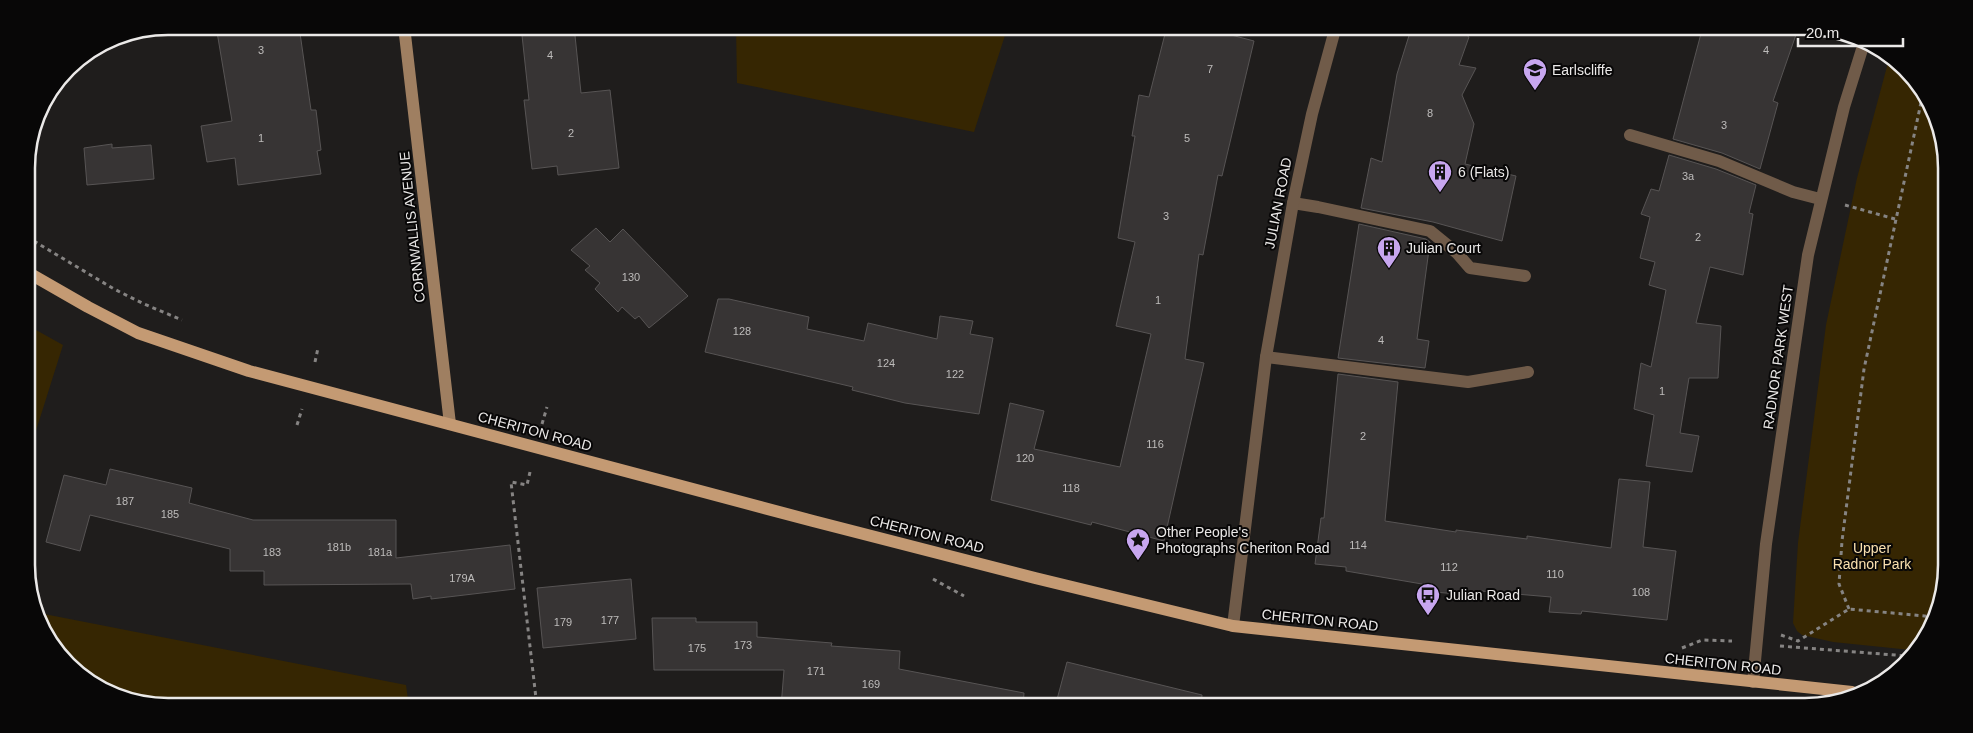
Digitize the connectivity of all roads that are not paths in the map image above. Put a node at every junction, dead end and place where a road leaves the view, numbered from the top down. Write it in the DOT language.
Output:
graph roads {
  1 [pos="405,35"];
  2 [pos="1334,35"];
  3 [pos="1862,48"];
  4 [pos="1630,136"];
  5 [pos="1820,199"];
  6 [pos="1293,203"];
  7 [pos="1525,276"];
  8 [pos="35,277"];
  9 [pos="1266,357"];
  10 [pos="1528,372"];
  11 [pos="450,424"];
  12 [pos="1232,626"];
  13 [pos="1753,682"];
  14 [pos="1845,691"];
  1 -- 11 [label="street, CORNWALLIS AVENUE"];
  2 -- 6 [label="street, JULIAN ROAD"];
  3 -- 5 [label="street, RADNOR PARK WEST"];
  4 -- 5 [label="street"];
  5 -- 13 [label="street, RADNOR PARK WEST"];
  6 -- 7 [label="street"];
  6 -- 9 [label="street, JULIAN ROAD"];
  8 -- 11 [label="main road, CHERITON ROAD"];
  9 -- 10 [label="street"];
  9 -- 12 [label="street, JULIAN ROAD"];
  11 -- 12 [label="main road, CHERITON ROAD"];
  12 -- 13 [label="main road, CHERITON ROAD"];
  13 -- 14 [label="main road, CHERITON ROAD"];
}
